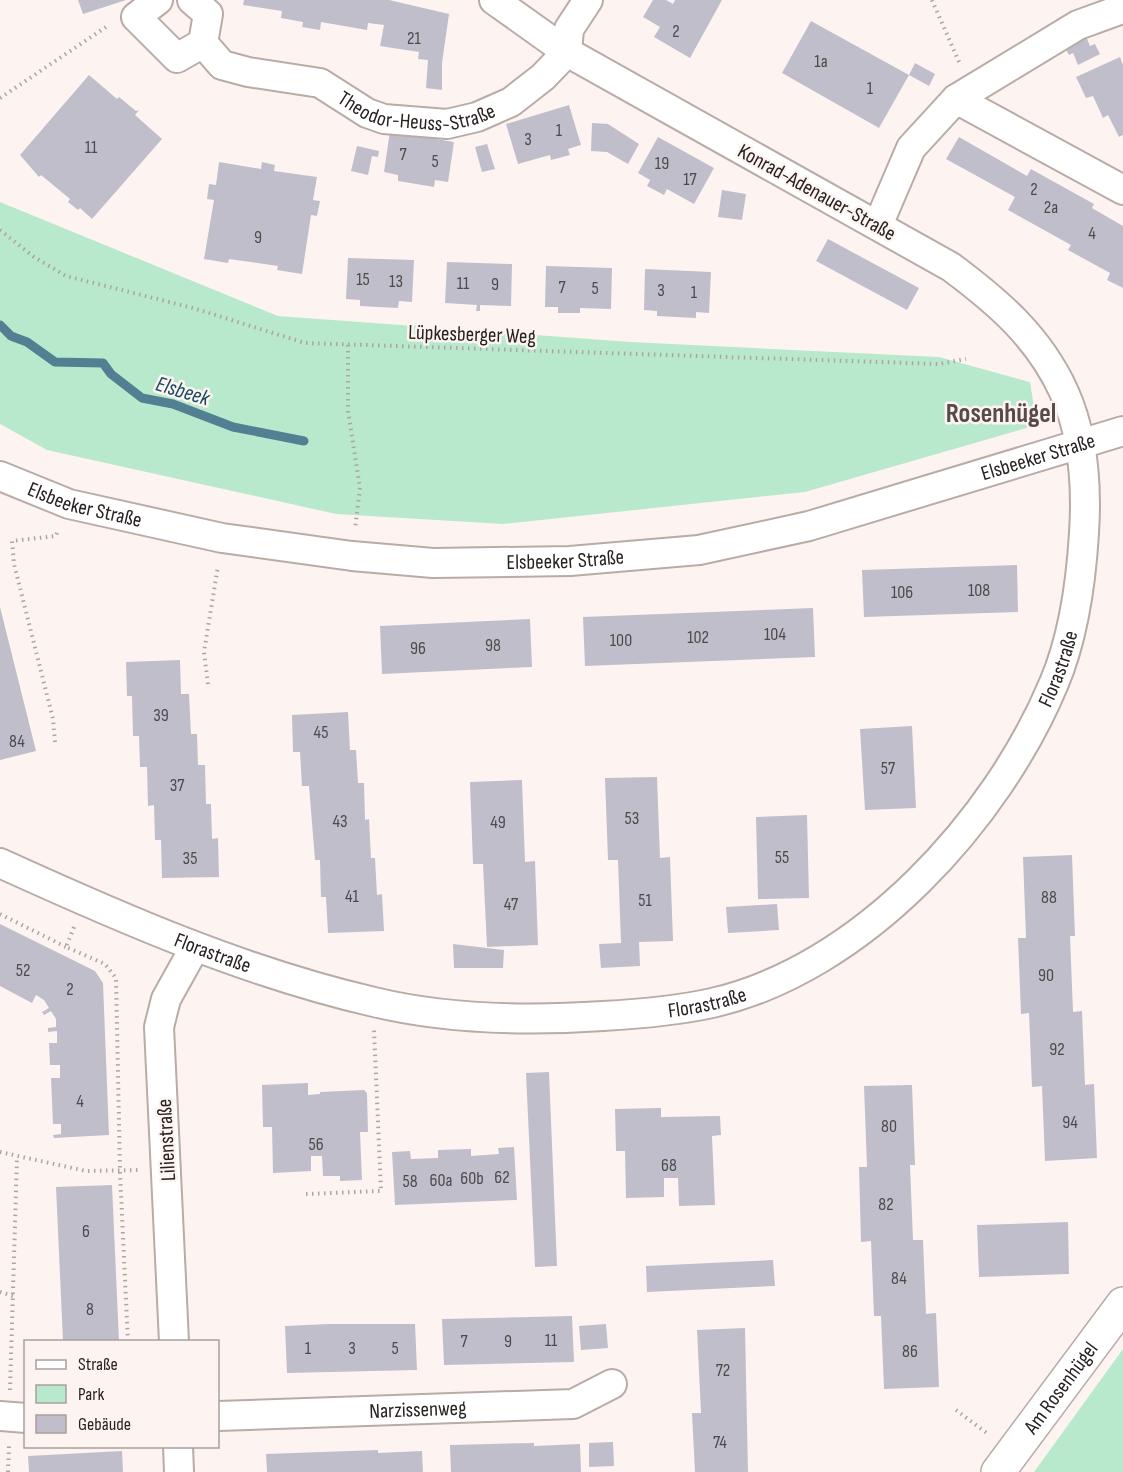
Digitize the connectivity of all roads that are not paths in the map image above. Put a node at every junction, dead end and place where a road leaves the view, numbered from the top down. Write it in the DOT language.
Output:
graph roads {
  1 [pos="192,0"];
  2 [pos="494,0"];
  3 [pos="588,0"];
  4 [pos="1121,7"];
  5 [pos="147,8"];
  6 [pos="203,43"];
  7 [pos="567,51"];
  8 [pos="964,94"];
  9 [pos="1123,190"];
  10 [pos="878,225"];
  11 [pos="1123,430"];
  12 [pos="1080,442"];
  13 [pos="0,476"];
  14 [pos="0,863"];
  15 [pos="195,948"];
  16 [pos="1123,1304"];
  17 [pos="174,1340"];
  18 [pos="612,1384"];
  19 [pos="0,1416"];
  20 [pos="219,1416"];
  21 [pos="24,1418"];
  22 [pos="178,1448"];
  23 [pos="1005,1462"];
  24 [pos="179,1472"];
  1 -- 6 [label="street"];
  2 -- 7 [label="street, Konrad-Adenauer-Straße"];
  3 -- 7 [label="street"];
  4 -- 8 [label="street"];
  5 -- 6 [label="street"];
  6 -- 7 [label="street, Theodor-Heuss-Straße"];
  7 -- 10 [label="street, Konrad-Adenauer-Straße"];
  8 -- 9 [label="street"];
  8 -- 10 [label="street"];
  10 -- 12 [label="street, Konrad-Adenauer-Straße"];
  11 -- 12 [label="street, Elsbeeker Straße"];
  12 -- 13 [label="street, Elsbeeker Straße"];
  12 -- 15 [label="street, Florastraße"];
  14 -- 15 [label="street, Florastraße"];
  15 -- 17 [label="street, Lilienstraße"];
  16 -- 23 [label="street, Am Rosenhügel"];
  18 -- 20 [label="street, Narzissenweg"];
  19 -- 21 [label="street"];
  22 -- 24 [label="street"];
}
